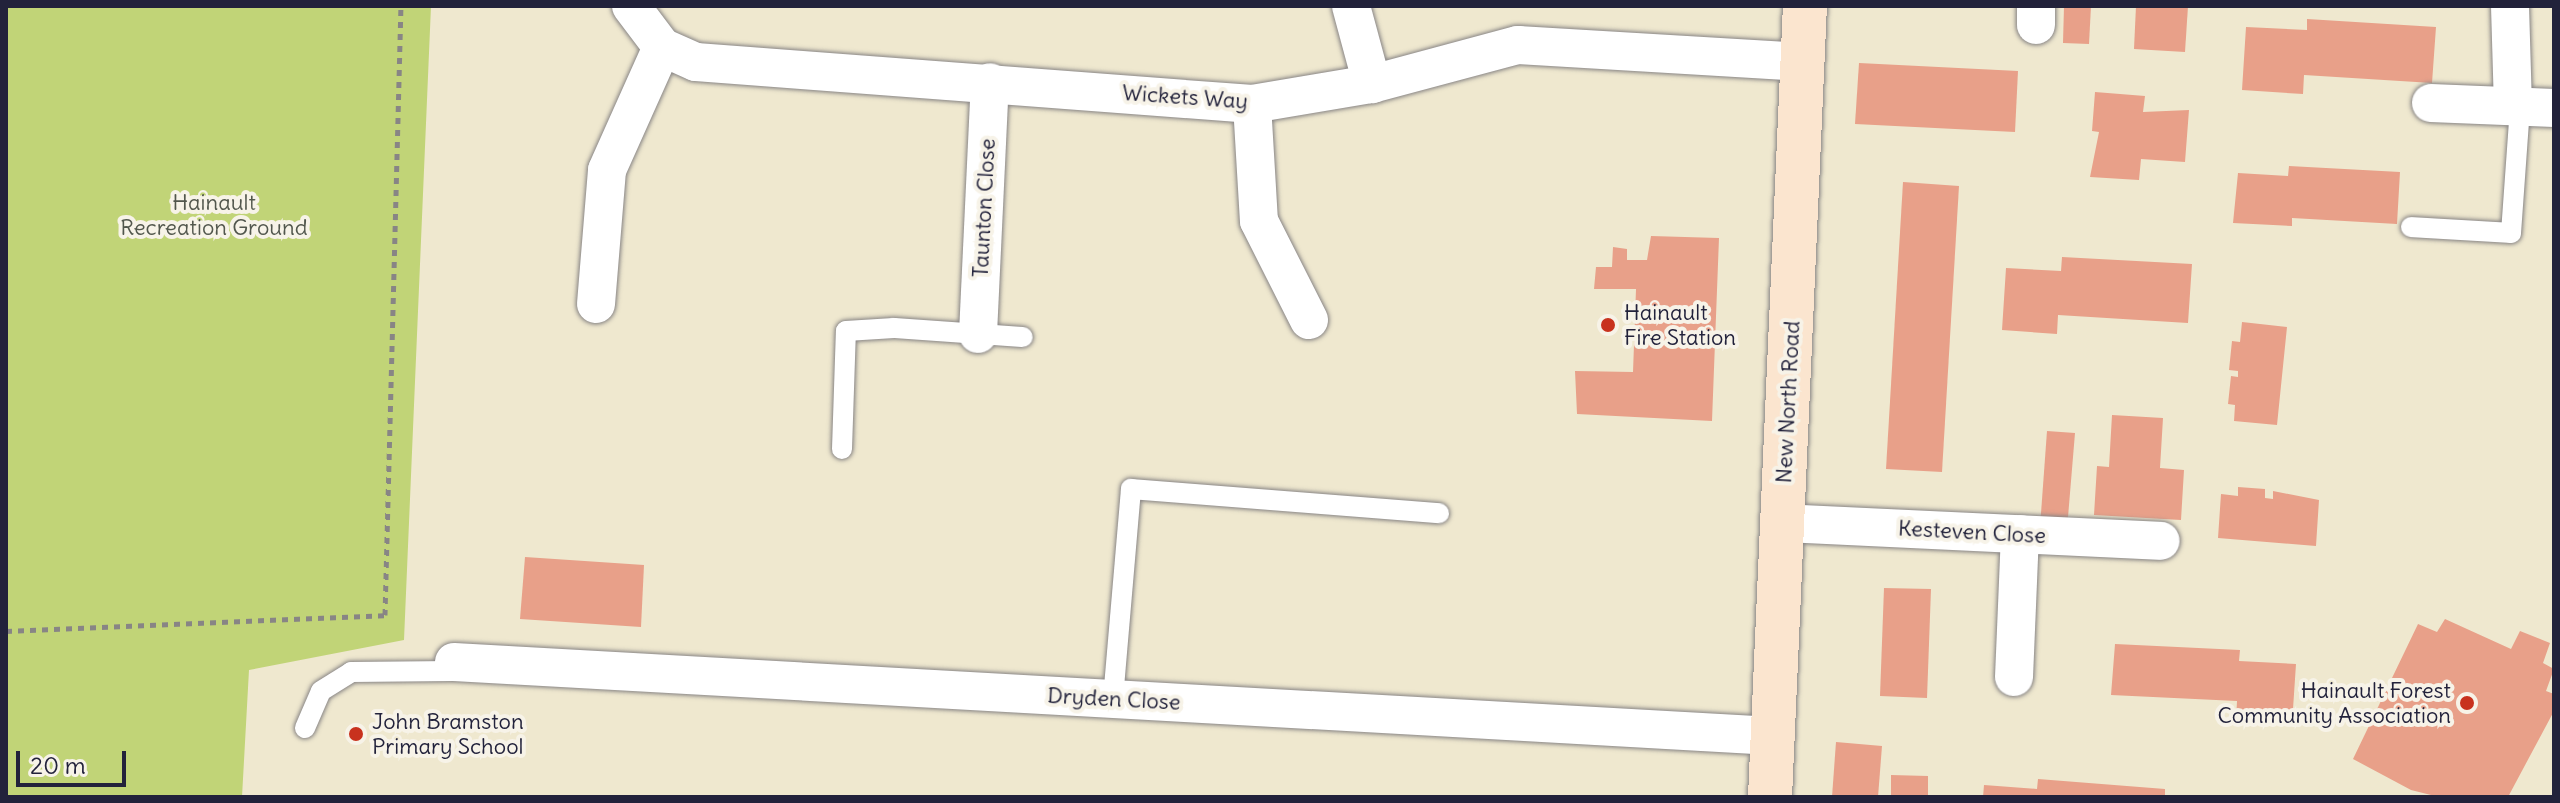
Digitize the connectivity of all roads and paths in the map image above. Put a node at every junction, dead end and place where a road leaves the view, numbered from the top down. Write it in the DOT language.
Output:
graph roads {
  1 [pos="401,6"];
  2 [pos="631,6"];
  3 [pos="1351,6"];
  4 [pos="1805,6"];
  5 [pos="2510,6"];
  6 [pos="662,47"];
  7 [pos="1803,62"];
  8 [pos="990,82"];
  9 [pos="1372,84"];
  10 [pos="2431,103"];
  11 [pos="1252,104"];
  12 [pos="2529,107"];
  13 [pos="2411,227"];
  14 [pos="596,304"];
  15 [pos="1309,320"];
  16 [pos="978,334"];
  17 [pos="1023,337"];
  18 [pos="842,449"];
  19 [pos="1439,513"];
  20 [pos="1783,523"];
  21 [pos="2020,534"];
  22 [pos="2161,541"];
  23 [pos="6,631"];
  24 [pos="454,662"];
  25 [pos="2014,677"];
  26 [pos="1113,699"];
  27 [pos="305,728"];
  28 [pos="1773,736"];
  29 [pos="1770,797"];
  1 -- 23 [label="path"];
  2 -- 6 [label="street"];
  3 -- 9 [label="street"];
  4 -- 7 [label="street, New North Road"];
  5 -- 12 [label="street"];
  6 -- 8 [label="street, Wickets Way"];
  6 -- 14 [label="street"];
  7 -- 9 [label="street, Wickets Way"];
  7 -- 20 [label="street, New North Road"];
  8 -- 11 [label="street, Wickets Way"];
  8 -- 16 [label="street, Taunton Close"];
  9 -- 11 [label="street, Wickets Way"];
  10 -- 12 [label="street"];
  11 -- 15 [label="street"];
  12 -- 13 [label="lane"];
  16 -- 17 [label="lane"];
  16 -- 18 [label="lane"];
  19 -- 26 [label="lane"];
  20 -- 21 [label="street, Kesteven Close"];
  20 -- 28 [label="street, New North Road"];
  21 -- 22 [label="street, Kesteven Close"];
  21 -- 25 [label="street"];
  24 -- 26 [label="street, Dryden Close"];
  24 -- 27 [label="lane"];
  26 -- 28 [label="street, Dryden Close"];
  28 -- 29 [label="street, New North Road"];
}
